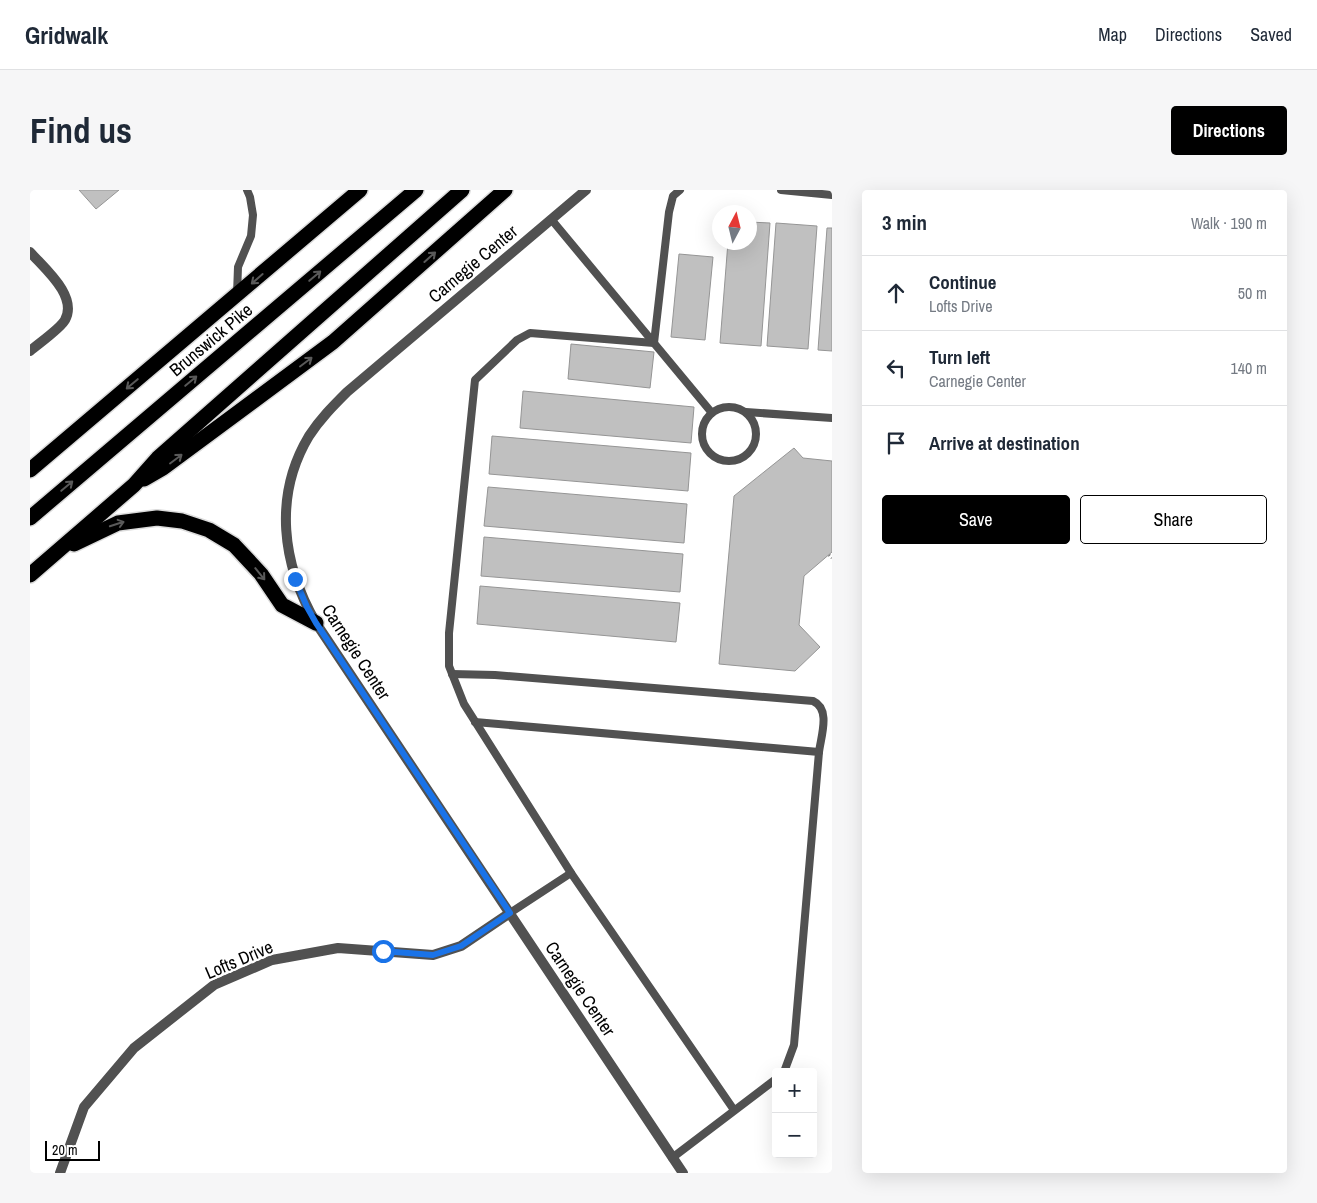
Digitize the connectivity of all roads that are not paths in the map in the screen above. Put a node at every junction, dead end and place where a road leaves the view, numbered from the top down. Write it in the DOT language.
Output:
graph roads {
  1 [pos="247,190"];
  2 [pos="360,190"];
  3 [pos="416,190"];
  4 [pos="462,190"];
  5 [pos="505,190"];
  6 [pos="586,190"];
  7 [pos="680,190"];
  8 [pos="781,190"];
  9 [pos="832,195"];
  10 [pos="551,219"];
  11 [pos="30,252"];
  12 [pos="236,296"];
  13 [pos="654,343"];
  14 [pos="30,351"];
  15 [pos="746,412"];
  16 [pos="712,413"];
  17 [pos="832,418"];
  18 [pos="30,470"];
  19 [pos="134,484"];
  20 [pos="30,518"];
  21 [pos="57,552"];
  22 [pos="30,574"];
  23 [pos="316,623"];
  24 [pos="452,674"];
  25 [pos="475,722"];
  26 [pos="819,752"];
  27 [pos="571,873"];
  28 [pos="510,913"];
  29 [pos="785,1068"];
  30 [pos="772,1082"];
  31 [pos="734,1110"];
  32 [pos="672,1158"];
  33 [pos="60,1173"];
  34 [pos="683,1173"];
  1 -- 12 [label="lane"];
  2 -- 12 [label="highway, Brunswick Pike, one-way"];
  20 -- 3 [label="highway, Brunswick Pike, one-way"];
  4 -- 19 [label="highway"];
  19 -- 5 [label="highway, one-way"];
  6 -- 10 [label="street, Carnegie Center"];
  7 -- 13 [label="lane"];
  8 -- 9 [label="lane"];
  10 -- 13 [label="lane"];
  10 -- 23 [label="street, Carnegie Center"];
  11 -- 14 [label="street"];
  12 -- 18 [label="highway, Brunswick Pike, one-way"];
  13 -- 16 [label="lane"];
  13 -- 24 [label="lane"];
  15 -- 16 [label="lane"];
  15 -- 16 [label="lane"];
  15 -- 17 [label="lane"];
  19 -- 21 [label="highway"];
  21 -- 22 [label="highway"];
  21 -- 23 [label="highway, one-way"];
  23 -- 28 [label="street, Carnegie Center"];
  24 -- 25 [label="lane"];
  24 -- 26 [label="lane"];
  25 -- 26 [label="lane"];
  25 -- 27 [label="lane"];
  26 -- 29 [label="lane"];
  27 -- 28 [label="lane"];
  27 -- 31 [label="lane"];
  28 -- 32 [label="street, Carnegie Center"];
  28 -- 33 [label="street, Lofts Drive"];
  30 -- 31 [label="lane"];
  31 -- 32 [label="lane"];
  32 -- 34 [label="street, Carnegie Center"];
}
